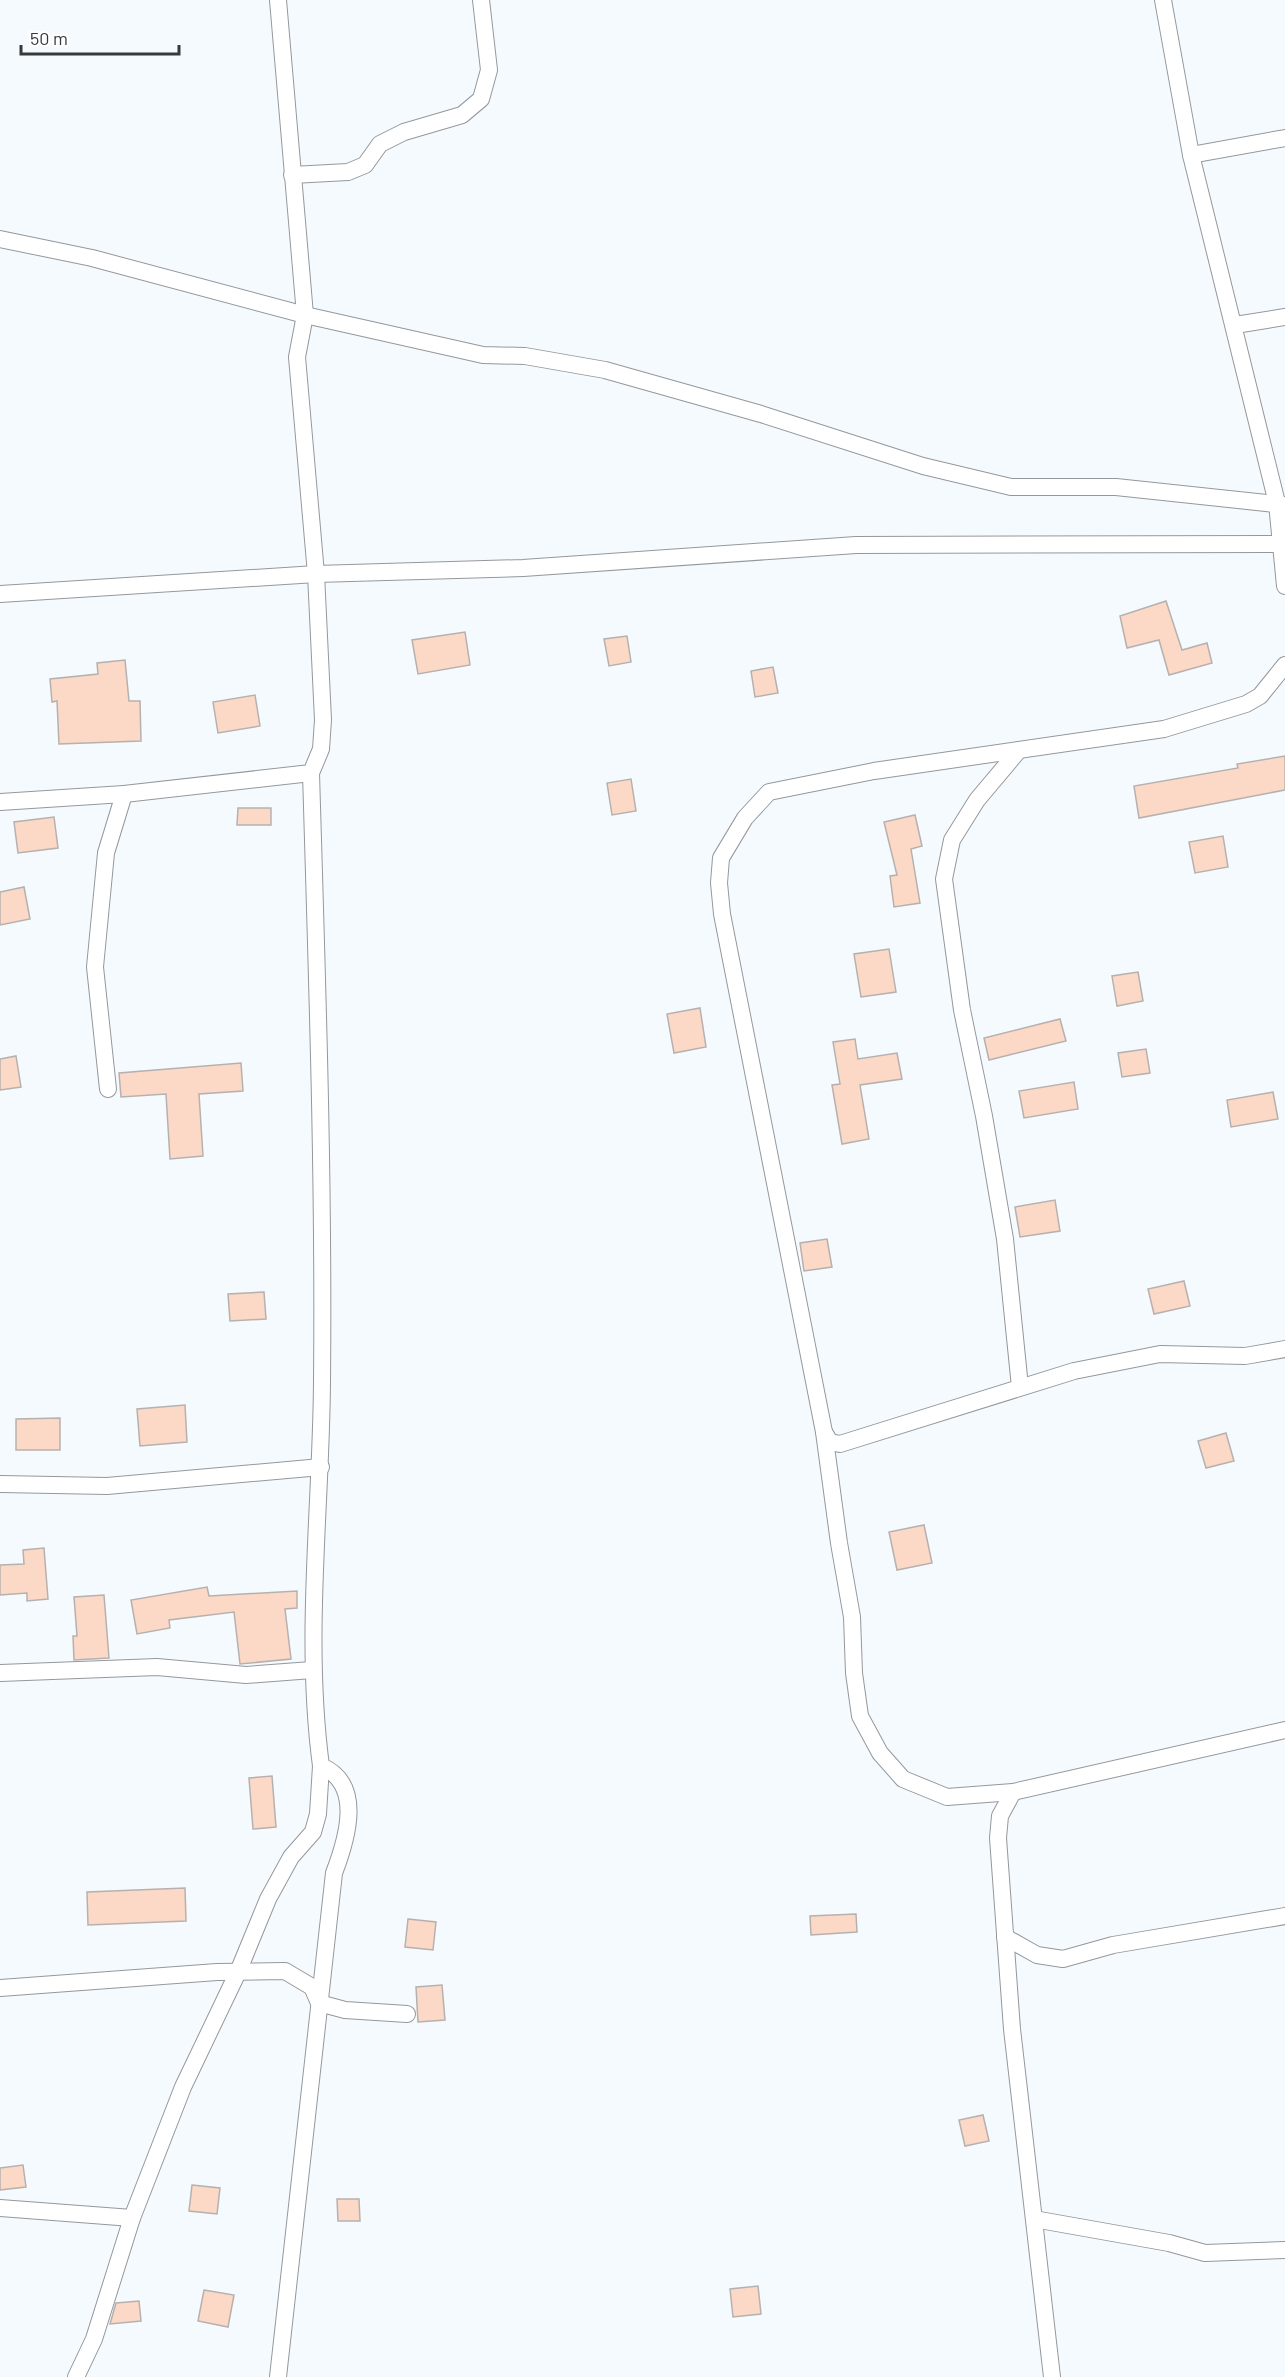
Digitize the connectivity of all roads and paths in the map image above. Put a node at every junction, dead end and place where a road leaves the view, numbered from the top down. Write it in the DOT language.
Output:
graph roads {
  1 [pos="278,0"];
  2 [pos="481,0"];
  3 [pos="1163,0"];
  4 [pos="1285,138"];
  5 [pos="1191,155"];
  6 [pos="292,175"];
  7 [pos="0,239"];
  8 [pos="305,315"];
  9 [pos="1285,317"];
  10 [pos="1235,325"];
  11 [pos="1281,504"];
  12 [pos="1279,544"];
  13 [pos="316,574"];
  14 [pos="1285,586"];
  15 [pos="0,594"];
  16 [pos="1285,665"];
  17 [pos="1019,750"];
  18 [pos="311,773"];
  19 [pos="124,794"];
  20 [pos="0,802"];
  21 [pos="108,1089"];
  22 [pos="1285,1349"];
  23 [pos="1020,1387"];
  24 [pos="824,1432"];
  25 [pos="321,1467"];
  26 [pos="0,1484"];
  27 [pos="312,1670"];
  28 [pos="0,1673"];
  29 [pos="1285,1730"];
  30 [pos="321,1766"];
  31 [pos="1013,1792"];
  32 [pos="1285,1916"];
  33 [pos="1005,1937"];
  34 [pos="238,1972"];
  35 [pos="0,1988"];
  36 [pos="319,2003"];
  37 [pos="407,2014"];
  38 [pos="0,2208"];
  39 [pos="132,2218"];
  40 [pos="1034,2219"];
  41 [pos="1285,2250"];
  42 [pos="76,2377"];
  43 [pos="278,2377"];
  44 [pos="1052,2377"];
  1 -- 6 [label="street"];
  2 -- 6 [label="street"];
  3 -- 5 [label="street"];
  4 -- 5 [label="street"];
  5 -- 10 [label="street"];
  6 -- 8 [label="street"];
  7 -- 8 [label="street"];
  8 -- 11 [label="street"];
  8 -- 13 [label="street"];
  9 -- 10 [label="street"];
  10 -- 11 [label="street"];
  11 -- 12 [label="street"];
  12 -- 13 [label="street"];
  12 -- 14 [label="street"];
  13 -- 15 [label="street"];
  13 -- 18 [label="street"];
  16 -- 17 [label="street"];
  17 -- 23 [label="street"];
  17 -- 24 [label="street"];
  18 -- 19 [label="street"];
  18 -- 25 [label="street"];
  19 -- 20 [label="street"];
  19 -- 21 [label="street"];
  22 -- 23 [label="street"];
  23 -- 24 [label="street"];
  24 -- 31 [label="street"];
  25 -- 26 [label="street"];
  25 -- 27 [label="street"];
  27 -- 28 [label="street"];
  27 -- 30 [label="street"];
  29 -- 31 [label="street"];
  30 -- 34 [label="street"];
  30 -- 36 [label="street"];
  31 -- 33 [label="street"];
  32 -- 33 [label="street"];
  33 -- 40 [label="street"];
  34 -- 35 [label="street"];
  34 -- 36 [label="street"];
  34 -- 39 [label="street"];
  36 -- 37 [label="street"];
  36 -- 43 [label="street"];
  38 -- 39 [label="street"];
  39 -- 42 [label="street"];
  40 -- 41 [label="street"];
  40 -- 44 [label="street"];
}
